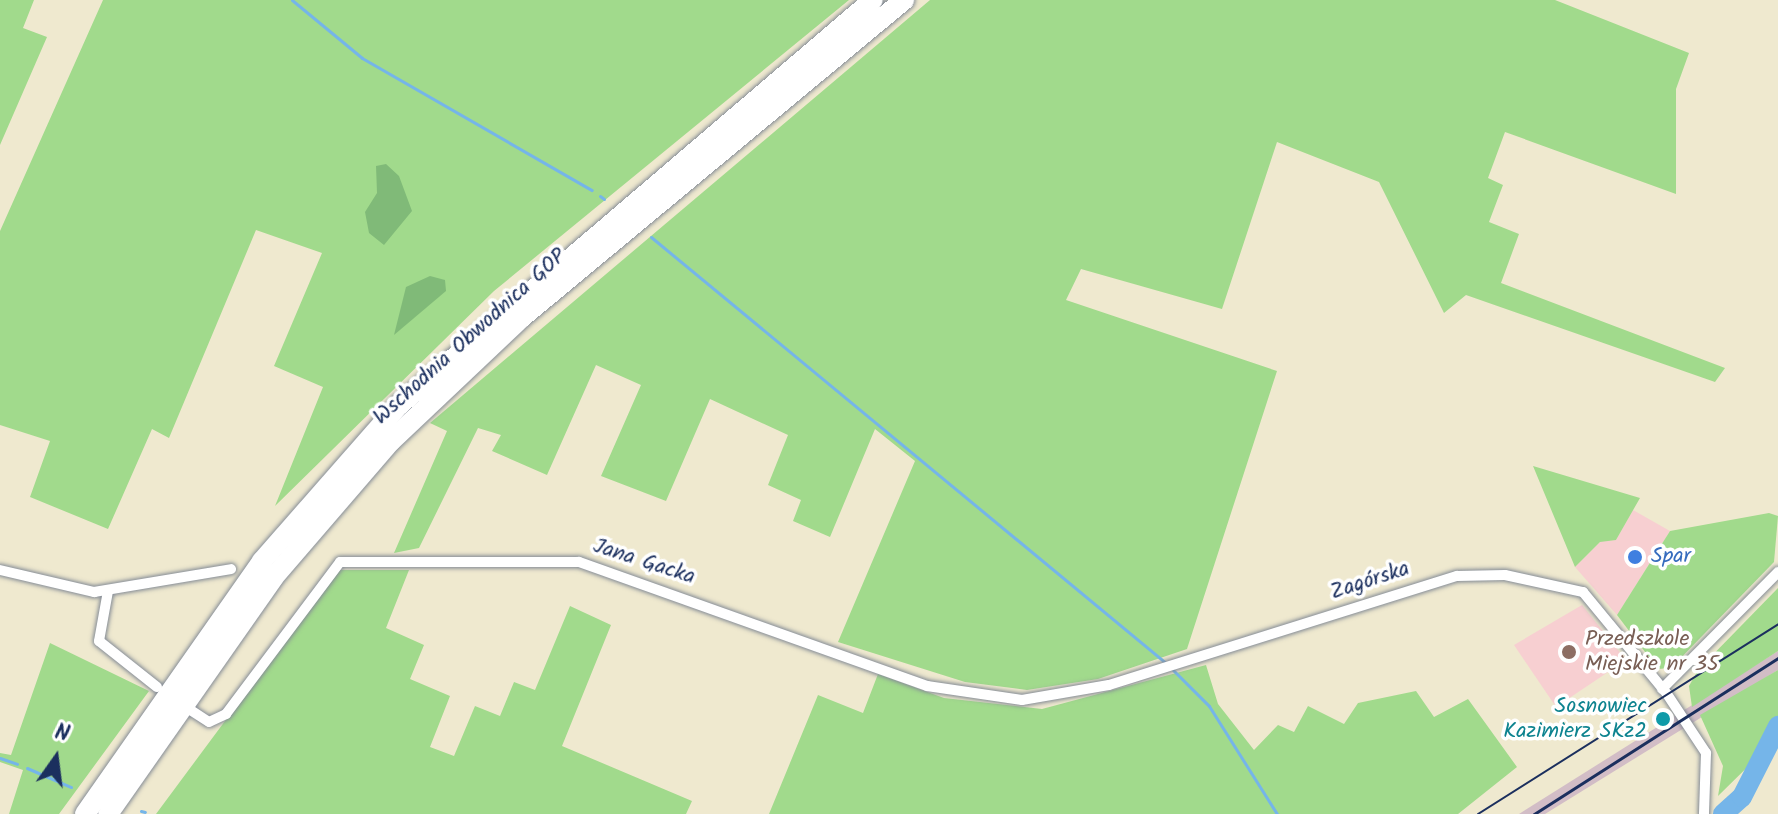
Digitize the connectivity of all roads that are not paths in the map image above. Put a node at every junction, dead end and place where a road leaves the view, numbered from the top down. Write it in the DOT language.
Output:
graph roads {
  1 [pos="873,0"];
  2 [pos="904,0"];
  3 [pos="231,569"];
  4 [pos="0,570"];
  5 [pos="1778,572"];
  6 [pos="108,591"];
  7 [pos="157,687"];
  8 [pos="1662,689"];
  9 [pos="1054,698"];
  10 [pos="192,711"];
  11 [pos="85,814"];
  12 [pos="108,814"];
  13 [pos="1704,814"];
  1 -- 11 [label="highway, Wschodnia Obwodnica GOP"];
  2 -- 12 [label="highway, Wschodnia Obwodnica GOP"];
  3 -- 6 [label="street"];
  4 -- 6 [label="street"];
  5 -- 8 [label="street"];
  6 -- 7 [label="street"];
  8 -- 9 [label="street, Zagórska"];
  8 -- 13 [label="street, Zagórska"];
  9 -- 10 [label="street, Jana Gacka"];
}
